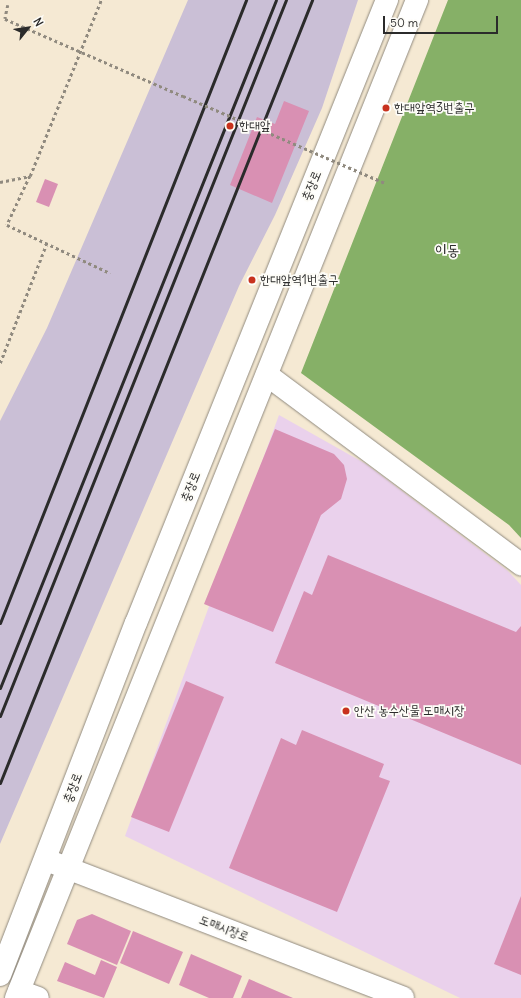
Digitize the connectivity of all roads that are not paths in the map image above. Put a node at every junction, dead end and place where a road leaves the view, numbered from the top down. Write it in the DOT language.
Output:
graph roads {
  1 [pos="387,0"];
  2 [pos="417,0"];
  3 [pos="267,375"];
  4 [pos="521,564"];
  5 [pos="46,859"];
  6 [pos="67,868"];
  7 [pos="26,909"];
  8 [pos="0,946"];
  9 [pos="0,975"];
  10 [pos="25,996"];
  11 [pos="403,998"];
  1 -- 5 [label="street, 충장로"];
  2 -- 3 [label="street, 충장로"];
  3 -- 4 [label="street"];
  3 -- 6 [label="street, 충장로"];
  5 -- 6 [label="street, 도매시장로"];
  5 -- 7 [label="street, 충장로"];
  6 -- 10 [label="street, 충장로"];
  6 -- 11 [label="street, 도매시장로"];
  7 -- 8 [label="street"];
  7 -- 9 [label="street, 충장로"];
}
